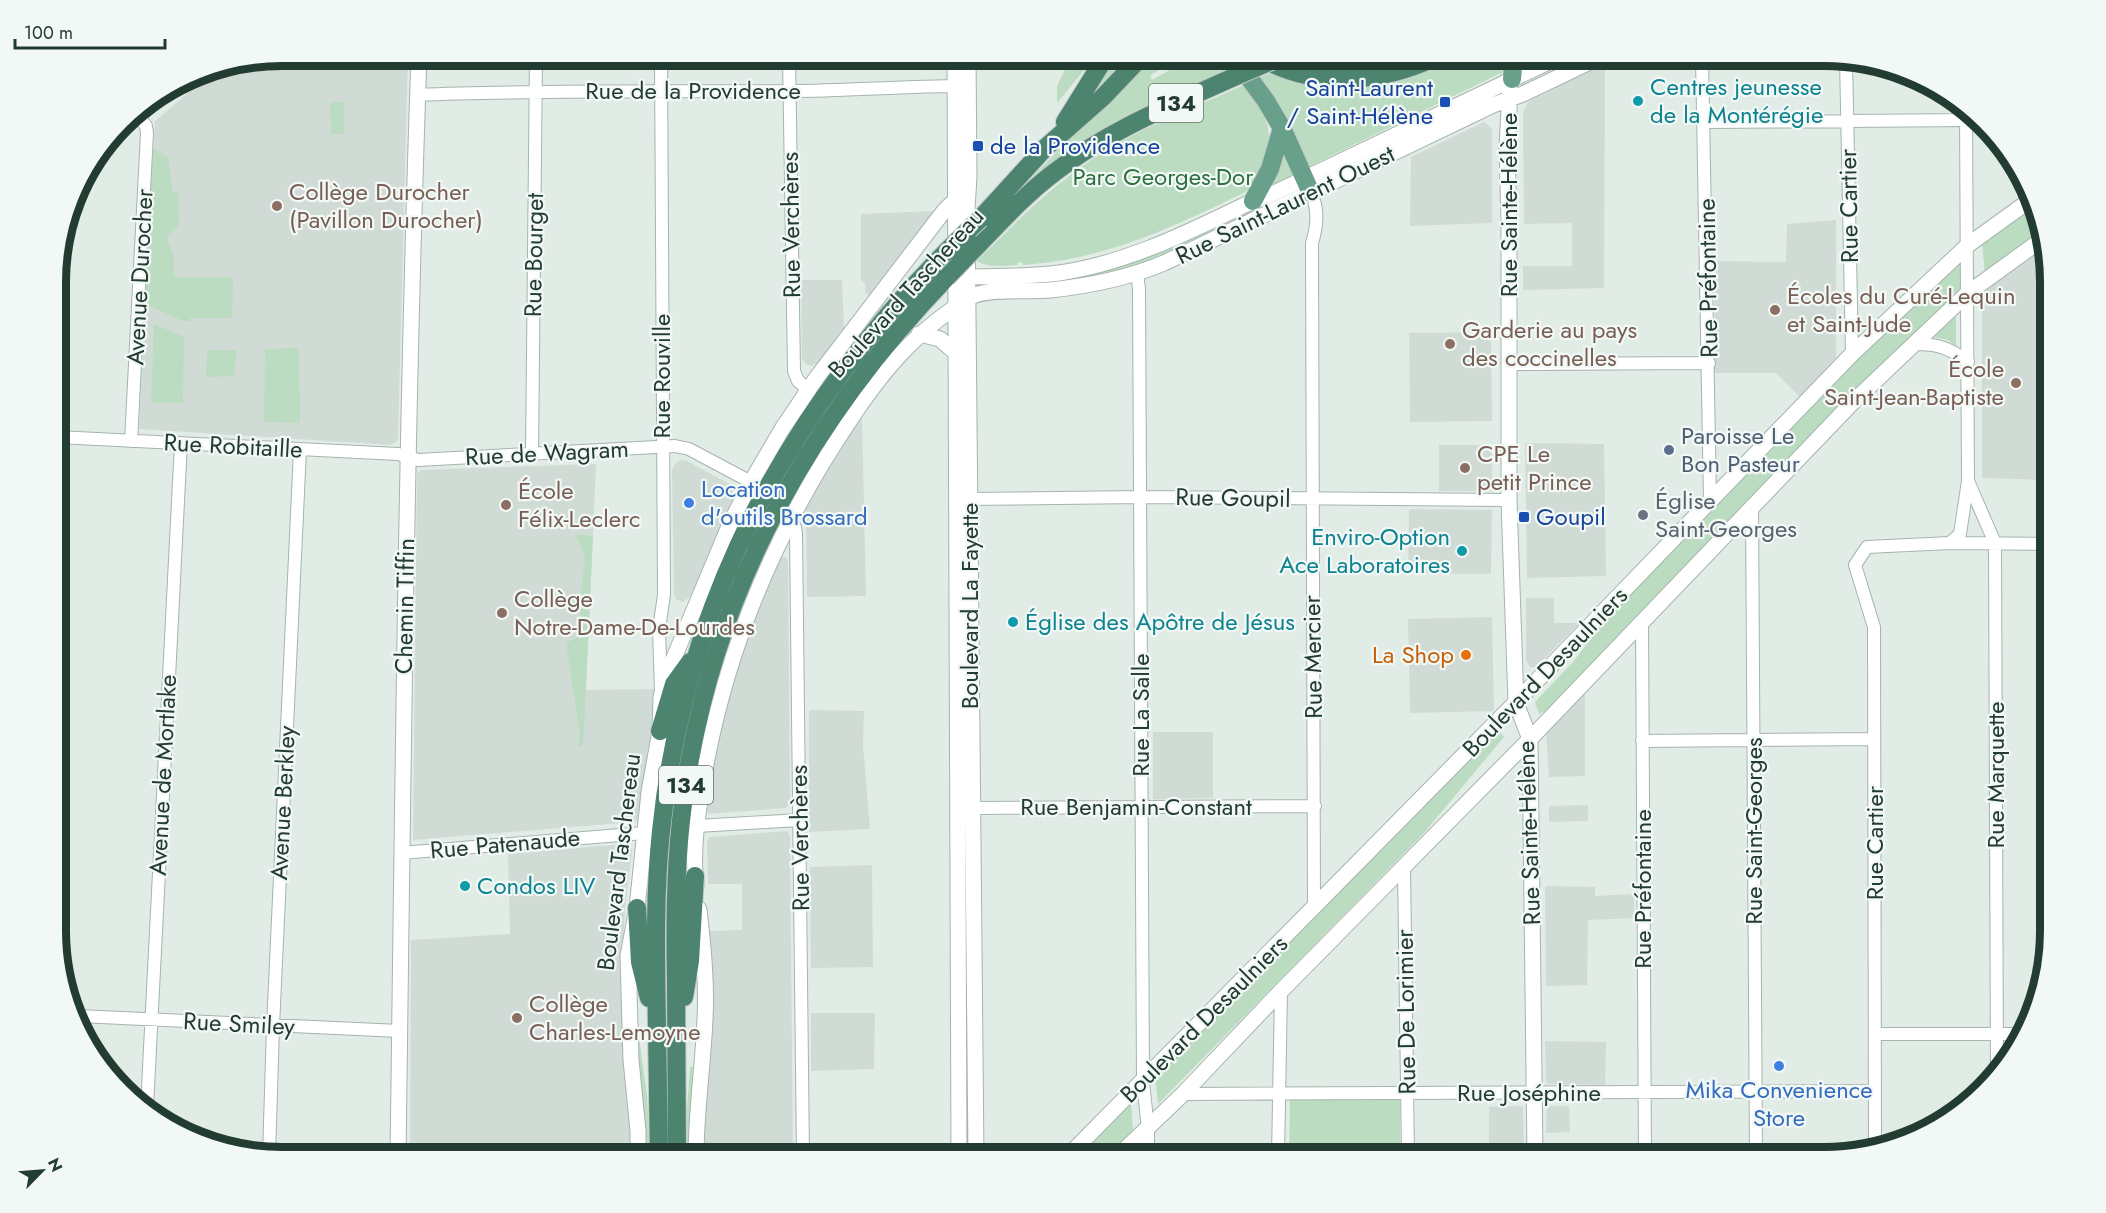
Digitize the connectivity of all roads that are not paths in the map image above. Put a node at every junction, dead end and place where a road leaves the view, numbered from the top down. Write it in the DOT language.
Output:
graph roads {
  1 [pos="418,66"];
  2 [pos="536,66"];
  3 [pos="661,66"];
  4 [pos="789,66"];
  5 [pos="958,66"];
  6 [pos="966,66"];
  7 [pos="1100,66"];
  8 [pos="1132,66"];
  9 [pos="1240,66"];
  10 [pos="1260,66"];
  11 [pos="1281,66"];
  12 [pos="1410,66"];
  13 [pos="1513,66"];
  14 [pos="1539,66"];
  15 [pos="1580,66"];
  16 [pos="1702,66"];
  17 [pos="1846,67"];
  18 [pos="1512,78"];
  19 [pos="962,86"];
  20 [pos="536,91"];
  21 [pos="662,91"];
  22 [pos="790,91"];
  23 [pos="417,95"];
  24 [pos="1509,99"];
  25 [pos="1964,118"];
  26 [pos="140,120"];
  27 [pos="1847,121"];
  28 [pos="1704,122"];
  29 [pos="1969,122"];
  30 [pos="1282,128"];
  31 [pos="1044,149"];
  32 [pos="1308,186"];
  33 [pos="1253,201"];
  34 [pos="961,202"];
  35 [pos="2026,203"];
  36 [pos="2036,243"];
  37 [pos="1968,245"];
  38 [pos="1137,273"];
  39 [pos="956,281"];
  40 [pos="1968,293"];
  41 [pos="969,298"];
  42 [pos="955,308"];
  43 [pos="919,334"];
  44 [pos="1915,344"];
  45 [pos="956,353"];
  46 [pos="1852,354"];
  47 [pos="1968,361"];
  48 [pos="1709,363"];
  49 [pos="1509,364"];
  50 [pos="808,389"];
  51 [pos="66,437"];
  52 [pos="131,441"];
  53 [pos="181,443"];
  54 [pos="662,447"];
  55 [pos="300,450"];
  56 [pos="532,454"];
  57 [pos="407,456"];
  58 [pos="751,482"];
  59 [pos="1968,482"];
  60 [pos="1140,497"];
  61 [pos="963,499"];
  62 [pos="1312,499"];
  63 [pos="1509,500"];
  64 [pos="1710,501"];
  65 [pos="1752,505"];
  66 [pos="789,522"];
  67 [pos="1950,543"];
  68 [pos="1995,543"];
  69 [pos="2040,544"];
  70 [pos="1642,621"];
  71 [pos="698,651"];
  72 [pos="661,697"];
  73 [pos="1516,703"];
  74 [pos="660,731"];
  75 [pos="1530,738"];
  76 [pos="1753,740"];
  77 [pos="1874,740"];
  78 [pos="1642,741"];
  79 [pos="1315,806"];
  80 [pos="1142,807"];
  81 [pos="964,808"];
  82 [pos="800,820"];
  83 [pos="697,826"];
  84 [pos="644,833"];
  85 [pos="402,853"];
  86 [pos="1404,867"];
  87 [pos="695,876"];
  88 [pos="1314,907"];
  89 [pos="637,908"];
  90 [pos="1281,991"];
  91 [pos="83,1016"];
  92 [pos="1256,1017"];
  93 [pos="151,1020"];
  94 [pos="273,1026"];
  95 [pos="400,1031"];
  96 [pos="657,1033"];
  97 [pos="1279,1034"];
  98 [pos="1875,1034"];
  99 [pos="1997,1034"];
  100 [pos="2014,1034"];
  101 [pos="676,1041"];
  102 [pos="1997,1060"];
  103 [pos="1143,1082"];
  104 [pos="1875,1091"];
  105 [pos="1645,1092"];
  106 [pos="1756,1092"];
  107 [pos="1408,1093"];
  108 [pos="1535,1093"];
  109 [pos="1183,1094"];
  110 [pos="1279,1094"];
  111 [pos="147,1099"];
  112 [pos="1148,1129"];
  113 [pos="1875,1141"];
  114 [pos="269,1147"];
  115 [pos="398,1147"];
  116 [pos="638,1147"];
  117 [pos="659,1147"];
  118 [pos="677,1147"];
  119 [pos="696,1147"];
  120 [pos="803,1147"];
  121 [pos="959,1147"];
  122 [pos="976,1147"];
  123 [pos="1076,1147"];
  124 [pos="1128,1147"];
  125 [pos="1148,1147"];
  126 [pos="1278,1147"];
  127 [pos="1408,1147"];
  128 [pos="1535,1147"];
  129 [pos="1645,1147"];
  130 [pos="1756,1147"];
  1 -- 23 [label="street, Chemin Tiffin"];
  2 -- 20 [label="street, Rue Bourget"];
  3 -- 21 [label="street, Rue Rouville"];
  4 -- 22 [label="street, Rue Verchères"];
  5 -- 19 [label="street, Boulevard La Fayette"];
  6 -- 19 [label="street, Boulevard La Fayette"];
  7 -- 31 [label="highway"];
  8 -- 31 [label="highway, Boulevard Taschereau"];
  9 -- 30 [label="main road"];
  10 -- 39 [label="highway, Boulevard Taschereau / 134, bridge"];
  11 -- 12 [label="highway"];
  13 -- 18 [label="main road"];
  14 -- 18 [label="street, Rue Saint-Laurent Ouest"];
  15 -- 24 [label="street, Rue Saint-Laurent Ouest"];
  16 -- 28 [label="street, Rue Préfontaine"];
  17 -- 27 [label="street, Rue Cartier"];
  18 -- 24 [label="street, Rue Sainte-Hélène"];
  18 -- 32 [label="street, Rue Saint-Laurent Ouest"];
  19 -- 22 [label="street, Rue de la Providence"];
  19 -- 34 [label="street, Boulevard La Fayette"];
  20 -- 21 [label="street, Rue de la Providence"];
  20 -- 23 [label="street, Rue de la Providence"];
  20 -- 56 [label="street, Rue Bourget"];
  21 -- 22 [label="street, Rue de la Providence"];
  21 -- 54 [label="street, Rue Rouville"];
  22 -- 50 [label="street, Rue Verchères"];
  23 -- 57 [label="street, Chemin Tiffin"];
  24 -- 32 [label="street, Rue Saint-Laurent Ouest"];
  24 -- 49 [label="street, Rue Sainte-Hélène"];
  25 -- 27 [label="street"];
  26 -- 52 [label="street, Avenue Durocher"];
  27 -- 28 [label="street"];
  27 -- 46 [label="street, Rue Cartier"];
  28 -- 48 [label="street, Rue Préfontaine"];
  29 -- 37 [label="street, Rue Marquette"];
  30 -- 32 [label="main road"];
  30 -- 33 [label="main road"];
  31 -- 71 [label="highway, Boulevard Taschereau / 134, bridge"];
  32 -- 33 [label="street, Rue Saint-Laurent Ouest"];
  32 -- 38 [label="street, Rue Saint-Laurent Ouest"];
  32 -- 62 [label="street, Rue Mercier"];
  33 -- 39 [label="street, Rue Saint-Laurent Ouest"];
  34 -- 39 [label="street, Boulevard La Fayette"];
  34 -- 50 [label="street, Boulevard Taschereau"];
  35 -- 37 [label="street, Boulevard Desaulniers"];
  36 -- 40 [label="street, Boulevard Desaulniers"];
  37 -- 40 [label="street, Rue Marquette"];
  37 -- 46 [label="street, Boulevard Desaulniers"];
  38 -- 41 [label="street, Rue Saint-Laurent Ouest"];
  38 -- 60 [label="street, Rue La Salle"];
  39 -- 41 [label="street, Boulevard La Fayette"];
  39 -- 42 [label="street, Boulevard La Fayette"];
  39 -- 101 [label="highway, Boulevard Taschereau / 134"];
  40 -- 44 [label="street, Boulevard Desaulniers"];
  40 -- 47 [label="street, Rue Marquette"];
  41 -- 42 [label="street, Rue Saint-Laurent Ouest"];
  41 -- 61 [label="street, Boulevard La Fayette"];
  42 -- 43 [label="street, Boulevard Taschereau"];
  42 -- 45 [label="street, Boulevard La Fayette"];
  43 -- 45 [label="street"];
  43 -- 66 [label="street, Boulevard Taschereau"];
  44 -- 47 [label="street"];
  44 -- 65 [label="street, Boulevard Desaulniers"];
  45 -- 61 [label="street, Boulevard La Fayette"];
  46 -- 64 [label="street, Boulevard Desaulniers"];
  47 -- 59 [label="street, Rue Marquette"];
  48 -- 49 [label="street"];
  48 -- 64 [label="street, Rue Préfontaine"];
  49 -- 63 [label="street, Rue Sainte-Hélène"];
  50 -- 58 [label="street, Boulevard Taschereau"];
  51 -- 52 [label="street, Rue Robitaille"];
  52 -- 53 [label="street, Rue Robitaille"];
  53 -- 55 [label="street, Rue Robitaille"];
  53 -- 93 [label="street, Avenue de Mortlake"];
  54 -- 56 [label="street, Rue de Wagram"];
  54 -- 58 [label="street, Rue de Wagram"];
  54 -- 72 [label="street, Rue Rouville"];
  55 -- 57 [label="street, Rue Robitaille"];
  55 -- 94 [label="street, Avenue Berkley"];
  56 -- 57 [label="street, Rue de Wagram"];
  57 -- 85 [label="street, Chemin Tiffin"];
  58 -- 72 [label="street, Boulevard Taschereau"];
  59 -- 67 [label="street, Rue Marquette"];
  59 -- 68 [label="street, Rue Marquette"];
  60 -- 61 [label="street, Rue Goupil"];
  60 -- 62 [label="street, Rue Goupil"];
  60 -- 80 [label="street, Rue La Salle"];
  61 -- 81 [label="street, Boulevard La Fayette"];
  62 -- 63 [label="street, Rue Goupil"];
  62 -- 79 [label="street, Rue Mercier"];
  63 -- 73 [label="street, Rue Sainte-Hélène"];
  64 -- 73 [label="street, Boulevard Desaulniers"];
  65 -- 70 [label="street, Boulevard Desaulniers"];
  65 -- 76 [label="street, Rue Saint-Georges"];
  66 -- 82 [label="street, Rue Verchères"];
  66 -- 83 [label="street, Boulevard Taschereau"];
  67 -- 68 [label="street"];
  67 -- 77 [label="street, Rue Cartier"];
  68 -- 69 [label="street"];
  68 -- 99 [label="street, Rue Marquette"];
  70 -- 75 [label="street, Boulevard Desaulniers"];
  70 -- 78 [label="street, Rue Préfontaine"];
  71 -- 74 [label="highway"];
  71 -- 96 [label="highway, Boulevard Taschereau / 134"];
  72 -- 74 [label="street, Boulevard Taschereau"];
  73 -- 75 [label="street, Rue Sainte-Hélène"];
  73 -- 88 [label="street, Boulevard Desaulniers"];
  74 -- 84 [label="street, Boulevard Taschereau"];
  75 -- 86 [label="street, Boulevard Desaulniers"];
  75 -- 108 [label="street, Rue Sainte-Hélène"];
  76 -- 77 [label="street"];
  76 -- 78 [label="street"];
  76 -- 106 [label="street, Rue Saint-Georges"];
  77 -- 98 [label="street, Rue Cartier"];
  78 -- 105 [label="street, Rue Préfontaine"];
  79 -- 80 [label="street, Rue Benjamin-Constant"];
  79 -- 88 [label="street, Rue Mercier"];
  80 -- 81 [label="street, Rue Benjamin-Constant"];
  80 -- 103 [label="street, Rue La Salle"];
  81 -- 121 [label="street, Boulevard La Fayette"];
  81 -- 122 [label="street, Boulevard La Fayette"];
  82 -- 83 [label="street"];
  82 -- 120 [label="street, Rue Verchères"];
  83 -- 87 [label="street, Boulevard Taschereau"];
  84 -- 85 [label="street, Rue Patenaude"];
  84 -- 89 [label="street, Boulevard Taschereau"];
  85 -- 95 [label="street, Chemin Tiffin"];
  86 -- 90 [label="street, Boulevard Desaulniers"];
  86 -- 107 [label="street, Rue De Lorimier"];
  87 -- 101 [label="highway"];
  87 -- 119 [label="street, Boulevard Taschereau"];
  88 -- 103 [label="street, Boulevard Desaulniers"];
  89 -- 96 [label="highway"];
  89 -- 116 [label="street, Boulevard Taschereau"];
  90 -- 92 [label="street, Boulevard Desaulniers"];
  90 -- 97 [label="street"];
  91 -- 93 [label="street, Rue Smiley"];
  92 -- 97 [label="street"];
  92 -- 109 [label="street, Boulevard Desaulniers"];
  93 -- 94 [label="street, Rue Smiley"];
  93 -- 111 [label="street, Avenue de Mortlake"];
  94 -- 95 [label="street, Rue Smiley"];
  94 -- 114 [label="street, Avenue Berkley"];
  95 -- 115 [label="street, Chemin Tiffin"];
  96 -- 117 [label="highway, Boulevard Taschereau / 134"];
  97 -- 110 [label="street"];
  98 -- 99 [label="street"];
  98 -- 104 [label="street, Rue Cartier"];
  99 -- 100 [label="street"];
  99 -- 102 [label="street, Rue Marquette"];
  101 -- 118 [label="highway, Boulevard Taschereau / 134"];
  103 -- 112 [label="street, Rue La Salle"];
  103 -- 123 [label="street, Boulevard Desaulniers"];
  104 -- 106 [label="street, Rue Joséphine"];
  104 -- 113 [label="street, Rue Cartier"];
  105 -- 106 [label="street, Rue Joséphine"];
  105 -- 108 [label="street, Rue Joséphine"];
  105 -- 129 [label="street, Rue Préfontaine"];
  106 -- 130 [label="street, Rue Saint-Georges"];
  107 -- 108 [label="street, Rue Joséphine"];
  107 -- 110 [label="street, Rue Joséphine"];
  107 -- 127 [label="street, Rue De Lorimier"];
  108 -- 128 [label="street, Rue Sainte-Hélène"];
  109 -- 110 [label="street, Rue Joséphine"];
  109 -- 112 [label="street, Boulevard Desaulniers"];
  110 -- 126 [label="street"];
  112 -- 124 [label="street, Boulevard Desaulniers"];
  112 -- 125 [label="street, Rue La Salle"];
}
